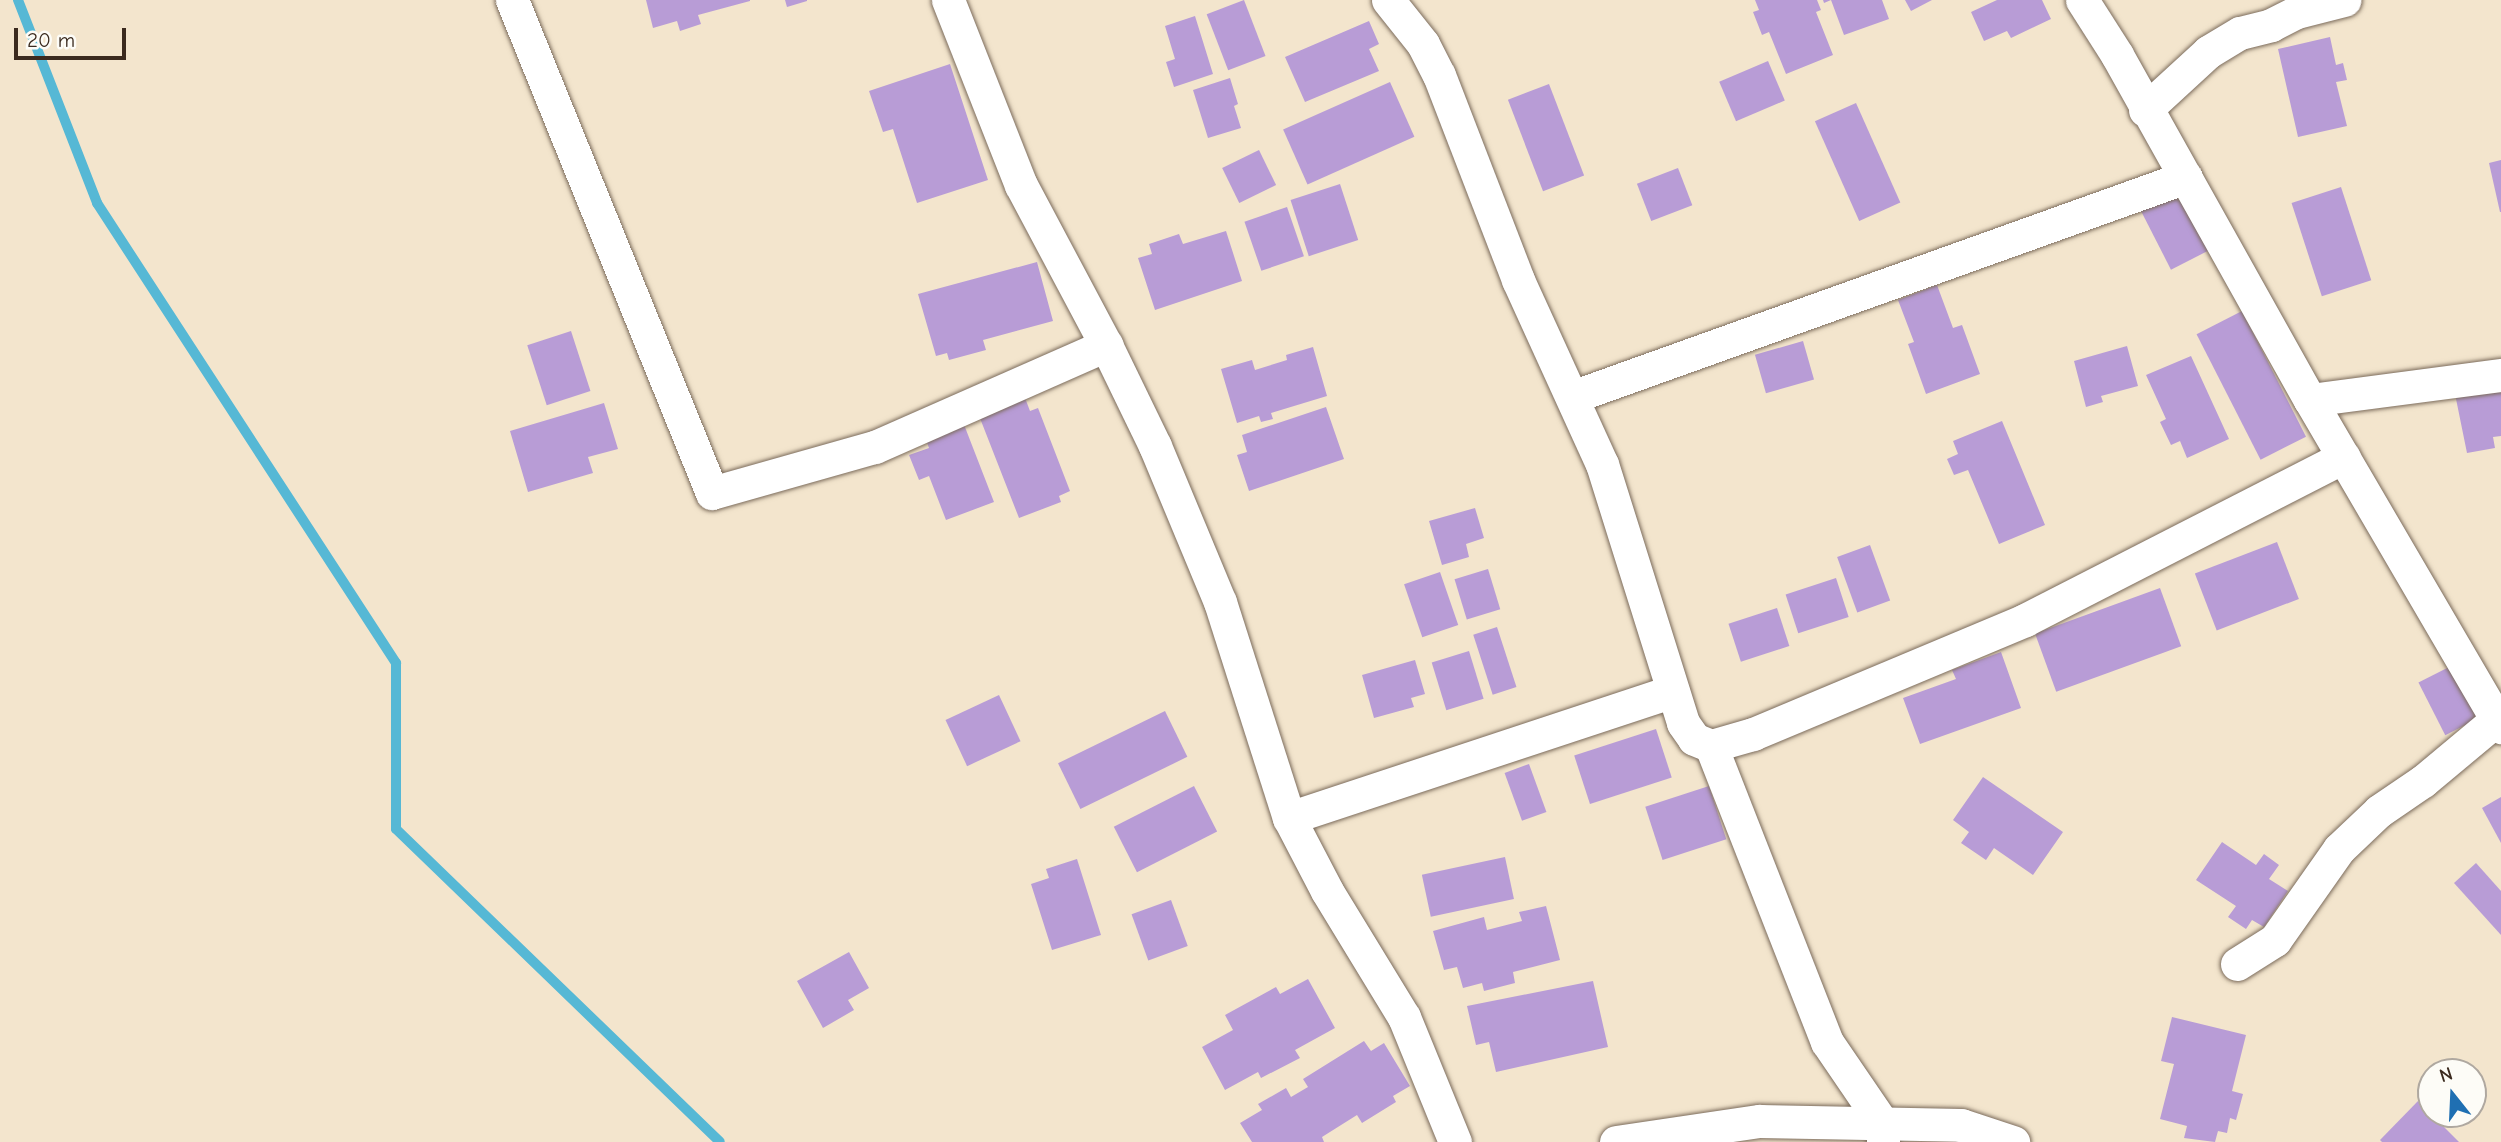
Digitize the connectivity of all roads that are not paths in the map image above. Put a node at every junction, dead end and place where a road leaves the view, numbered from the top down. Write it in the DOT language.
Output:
graph roads {
  1 [pos="512,0"];
  2 [pos="948,0"];
  3 [pos="1388,0"];
  4 [pos="2082,0"];
  5 [pos="2344,0"];
  6 [pos="2145,110"];
  7 [pos="2186,177"];
  8 [pos="1107,345"];
  9 [pos="2501,375"];
  10 [pos="1572,397"];
  11 [pos="2310,400"];
  12 [pos="2344,457"];
  13 [pos="1672,691"];
  14 [pos="2499,720"];
  15 [pos="1711,746"];
  16 [pos="1289,818"];
  17 [pos="2236,964"];
  18 [pos="1883,1133"];
  19 [pos="1455,1142"];
  20 [pos="1616,1142"];
  21 [pos="2013,1142"];
  1 -- 8 [label="street"];
  2 -- 8 [label="street"];
  3 -- 10 [label="street"];
  4 -- 6 [label="street"];
  5 -- 6 [label="street"];
  6 -- 7 [label="street"];
  7 -- 10 [label="street"];
  7 -- 11 [label="street"];
  8 -- 16 [label="street"];
  9 -- 11 [label="street"];
  10 -- 13 [label="street"];
  11 -- 12 [label="street"];
  12 -- 14 [label="street"];
  12 -- 15 [label="street"];
  13 -- 15 [label="street"];
  13 -- 16 [label="street"];
  14 -- 17 [label="street"];
  15 -- 18 [label="street"];
  16 -- 19 [label="street"];
  18 -- 20 [label="street"];
  18 -- 21 [label="street"];
}
